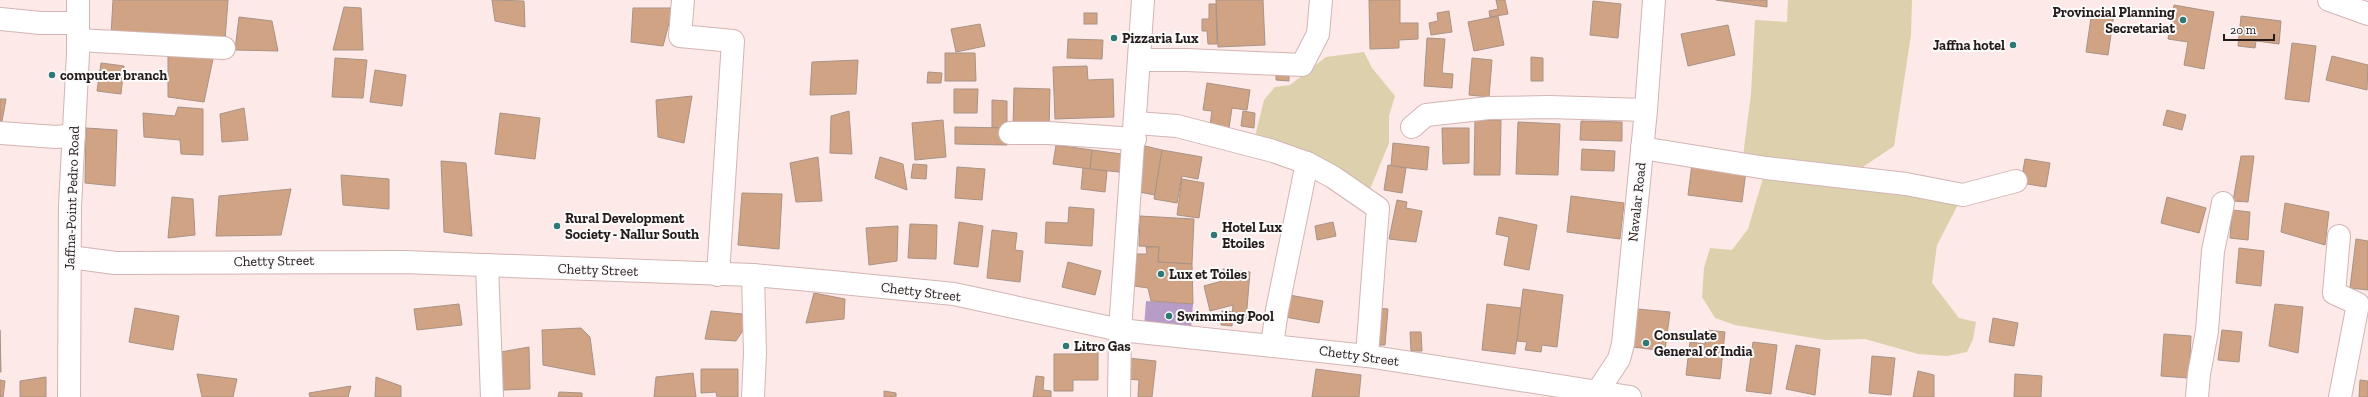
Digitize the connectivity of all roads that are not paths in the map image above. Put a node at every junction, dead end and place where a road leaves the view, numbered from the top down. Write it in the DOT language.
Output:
graph roads {
  1 [pos="78,0"];
  2 [pos="682,0"];
  3 [pos="1143,0"];
  4 [pos="1321,0"];
  5 [pos="1654,0"];
  6 [pos="2329,0"];
  7 [pos="2368,14"];
  8 [pos="0,20"];
  9 [pos="78,31"];
  10 [pos="224,48"];
  11 [pos="1139,60"];
  12 [pos="1646,110"];
  13 [pos="1412,126"];
  14 [pos="1136,131"];
  15 [pos="0,133"];
  16 [pos="1010,133"];
  17 [pos="74,135"];
  18 [pos="1642,148"];
  19 [pos="1307,163"];
  20 [pos="2016,181"];
  21 [pos="2223,203"];
  22 [pos="2340,236"];
  23 [pos="70,258"];
  24 [pos="487,265"];
  25 [pos="718,275"];
  26 [pos="753,275"];
  27 [pos="1120,330"];
  28 [pos="1272,346"];
  29 [pos="1367,356"];
  30 [pos="1595,395"];
  31 [pos="69,397"];
  32 [pos="492,397"];
  33 [pos="753,397"];
  34 [pos="1119,397"];
  35 [pos="1630,397"];
  36 [pos="2197,397"];
  37 [pos="2340,397"];
  1 -- 9 [label="street, Jaffna-Point Pedro Road"];
  2 -- 25 [label="street"];
  3 -- 11 [label="street"];
  4 -- 11 [label="street"];
  5 -- 12 [label="street, Navalar Road"];
  6 -- 7 [label="street"];
  8 -- 9 [label="street"];
  9 -- 10 [label="street"];
  9 -- 17 [label="street, Jaffna-Point Pedro Road"];
  11 -- 14 [label="street"];
  12 -- 13 [label="street"];
  12 -- 18 [label="street, Navalar Road"];
  14 -- 16 [label="street"];
  14 -- 19 [label="street"];
  14 -- 27 [label="street"];
  15 -- 17 [label="street"];
  17 -- 23 [label="street, Jaffna-Point Pedro Road"];
  18 -- 20 [label="street"];
  18 -- 30 [label="street, Navalar Road"];
  19 -- 28 [label="street"];
  19 -- 29 [label="street"];
  21 -- 36 [label="street"];
  22 -- 37 [label="street"];
  23 -- 24 [label="street, Chetty Street"];
  23 -- 31 [label="street, Jaffna-Point Pedro Road"];
  24 -- 25 [label="street, Chetty Street"];
  24 -- 32 [label="street"];
  25 -- 26 [label="street, Chetty Street"];
  26 -- 27 [label="street, Chetty Street"];
  26 -- 33 [label="street"];
  27 -- 28 [label="street, Chetty Street"];
  27 -- 34 [label="street"];
  28 -- 29 [label="street, Chetty Street"];
  29 -- 30 [label="street, Chetty Street"];
  30 -- 35 [label="street, Chetty Street"];
}
